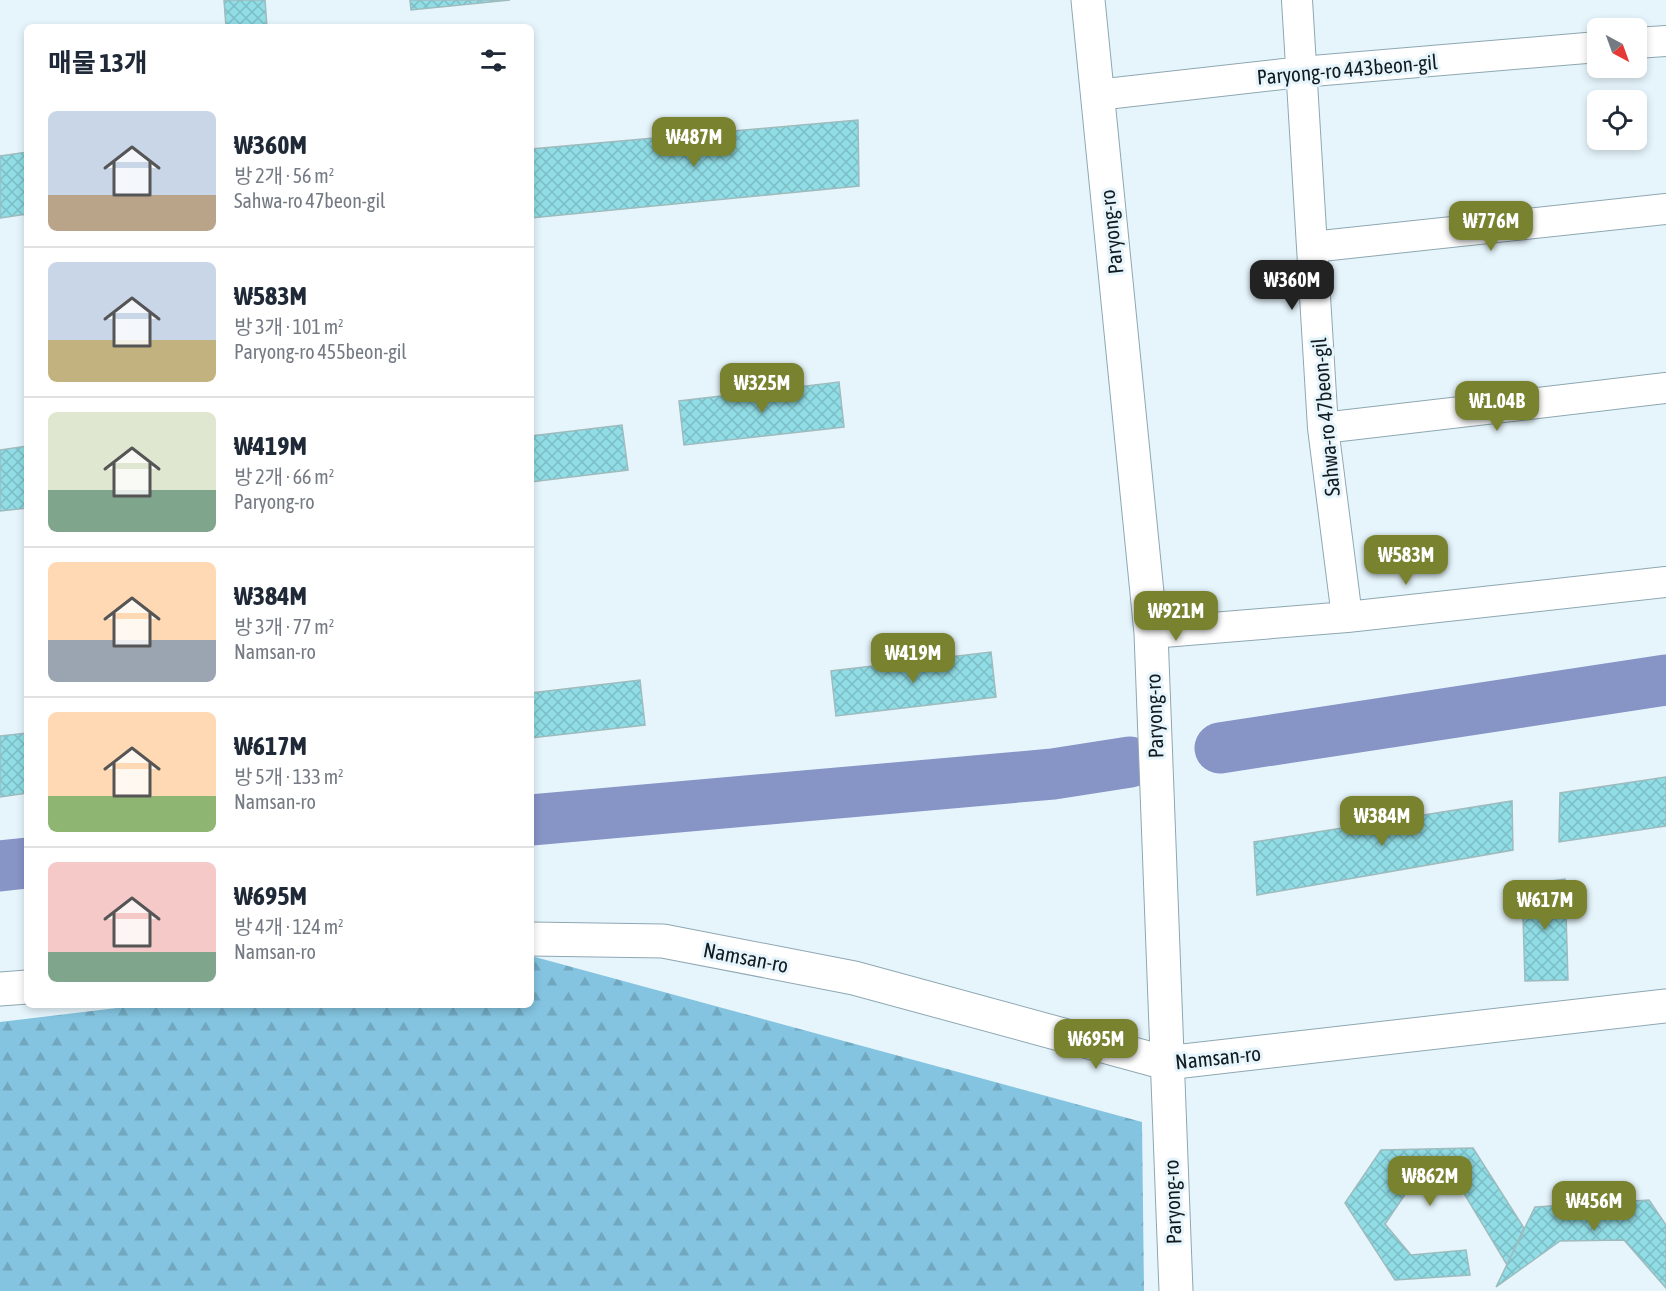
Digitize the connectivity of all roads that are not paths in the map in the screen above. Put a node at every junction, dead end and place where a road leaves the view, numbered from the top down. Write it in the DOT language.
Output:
graph roads {
  1 [pos="1088,0"];
  2 [pos="1297,0"];
  3 [pos="1666,41"];
  4 [pos="1647,42"];
  5 [pos="1587,48"];
  6 [pos="1301,72"];
  7 [pos="1097,95"];
  8 [pos="1666,209"];
  9 [pos="1312,247"];
  10 [pos="1666,388"];
  11 [pos="1323,428"];
  12 [pos="1666,582"];
  13 [pos="1347,617"];
  14 [pos="1150,633"];
  15 [pos="534,939"];
  16 [pos="24,987"];
  17 [pos="0,989"];
  18 [pos="1666,1006"];
  19 [pos="1167,1063"];
  20 [pos="1176,1291"];
  1 -- 7 [label="main road, Paryong-ro"];
  2 -- 6 [label="street, Sahwa-ro 47beon-gil"];
  3 -- 4 [label="street"];
  5 -- 6 [label="street, Paryong-ro 443beon-gil"];
  6 -- 7 [label="street, Paryong-ro 443beon-gil"];
  6 -- 9 [label="street, Sahwa-ro 47beon-gil"];
  7 -- 14 [label="main road, Paryong-ro"];
  8 -- 9 [label="street"];
  9 -- 11 [label="street, Sahwa-ro 47beon-gil"];
  10 -- 11 [label="street"];
  11 -- 13 [label="street, Sahwa-ro 47beon-gil"];
  12 -- 13 [label="street"];
  13 -- 14 [label="street"];
  14 -- 19 [label="main road, Paryong-ro"];
  15 -- 19 [label="main road, Namsan-ro"];
  16 -- 17 [label="main road"];
  18 -- 19 [label="main road, Namsan-ro"];
  19 -- 20 [label="main road, Paryong-ro"];
}
